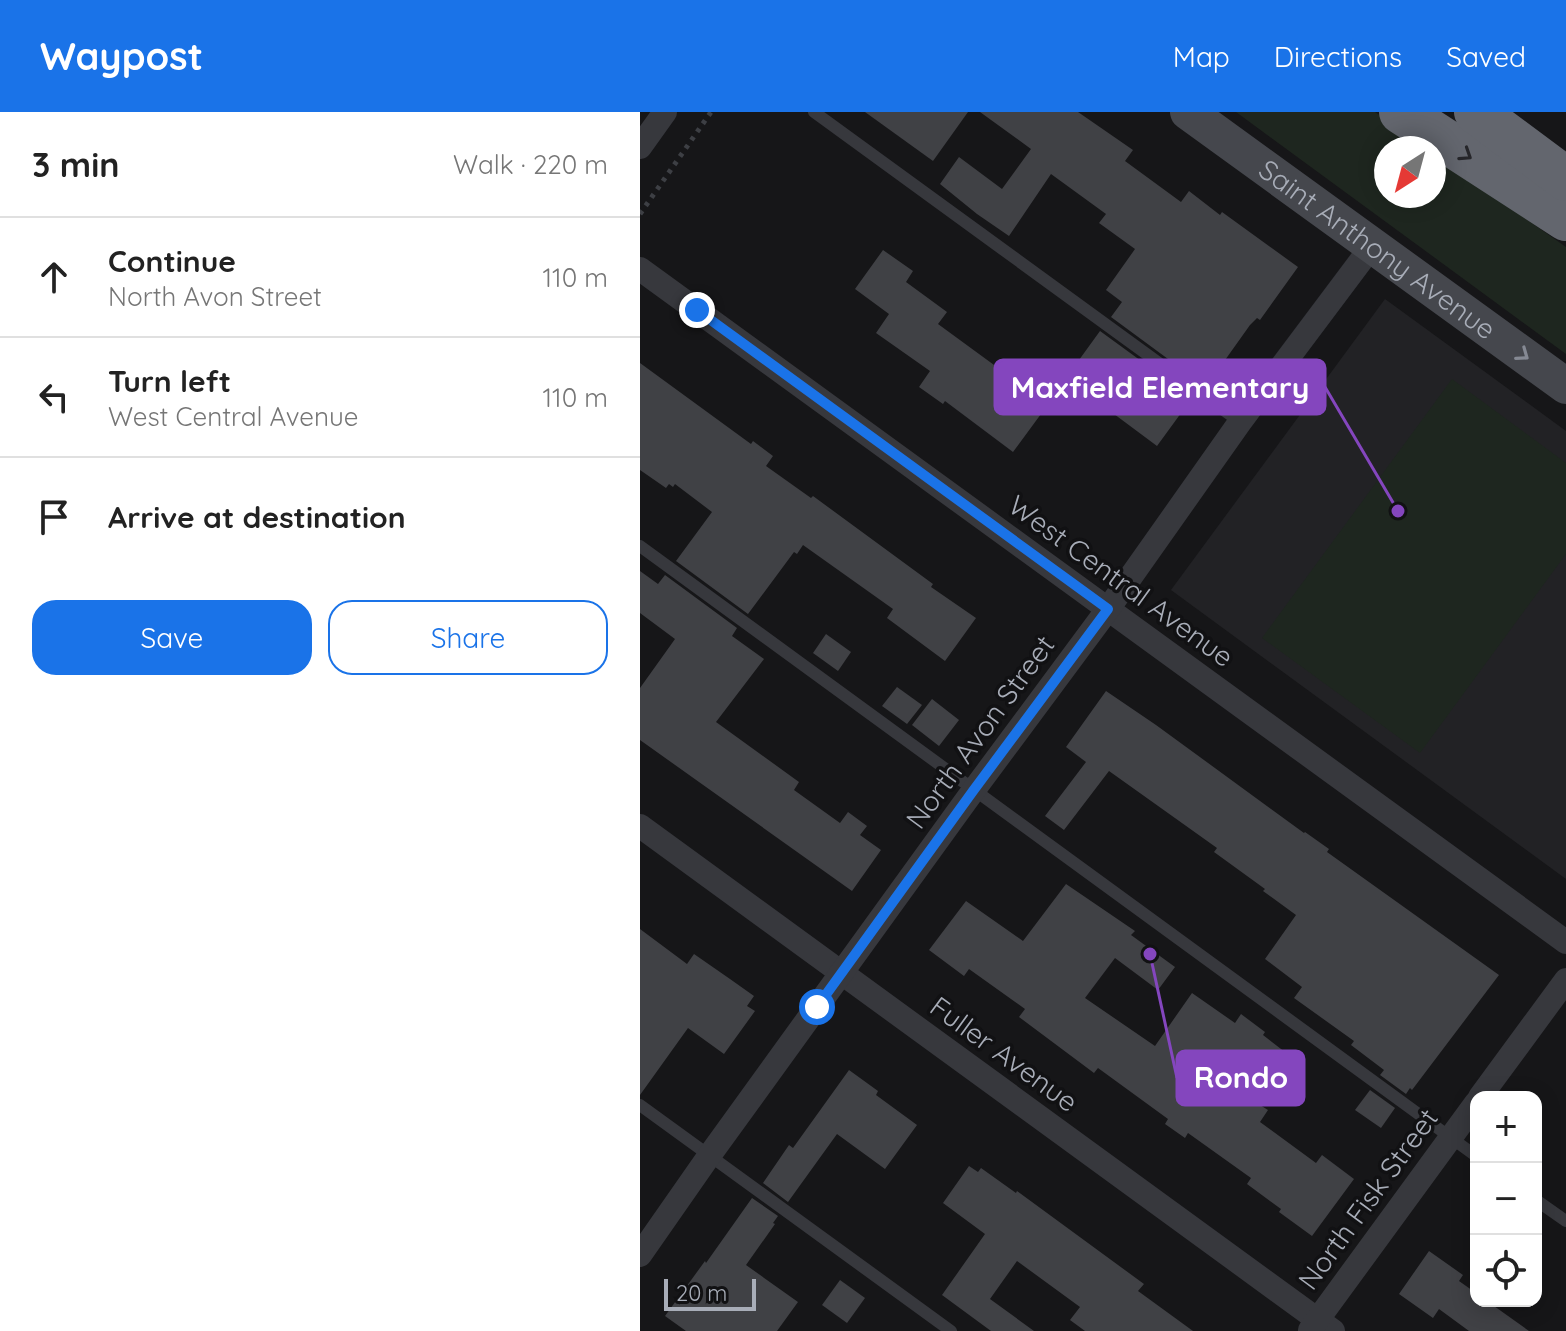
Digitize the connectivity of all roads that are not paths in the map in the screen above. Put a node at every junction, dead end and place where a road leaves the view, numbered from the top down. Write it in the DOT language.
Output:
graph roads {
  1 [pos="665,112"];
  2 [pos="814,112"];
  3 [pos="1188,112"];
  4 [pos="1401,112"];
  5 [pos="1476,112"];
  6 [pos="640,147"];
  7 [pos="1566,179"];
  8 [pos="1566,219"];
  9 [pos="1372,246"];
  10 [pos="640,269"];
  11 [pos="1566,386"];
  12 [pos="1240,422"];
  13 [pos="640,546"];
  14 [pos="1108,609"];
  15 [pos="973,791"];
  16 [pos="640,826"];
  17 [pos="1566,942"];
  18 [pos="842,973"];
  19 [pos="1566,980"];
  20 [pos="1484,1091"];
  21 [pos="640,1105"];
  22 [pos="1470,1111"];
  23 [pos="1451,1137"];
  24 [pos="1470,1151"];
  25 [pos="709,1156"];
  26 [pos="1542,1204"];
  27 [pos="1566,1221"];
  28 [pos="640,1255"];
  29 [pos="1320,1327"];
  30 [pos="951,1331"];
  1 -- 6 [label="street"];
  2 -- 12 [label="lane"];
  3 -- 9 [label="street, Saint Anthony Avenue"];
  4 -- 8 [label="highway, one-way"];
  5 -- 7 [label="highway"];
  9 -- 11 [label="street, Saint Anthony Avenue, one-way"];
  9 -- 12 [label="street, North Avon Street"];
  10 -- 14 [label="street, West Central Avenue"];
  12 -- 14 [label="street, North Avon Street"];
  13 -- 15 [label="lane"];
  14 -- 15 [label="street, North Avon Street"];
  14 -- 17 [label="street, West Central Avenue"];
  15 -- 18 [label="street, North Avon Street"];
  15 -- 23 [label="lane"];
  16 -- 18 [label="street, Fuller Avenue"];
  18 -- 25 [label="street, North Avon Street"];
  18 -- 29 [label="street, Fuller Avenue"];
  19 -- 20 [label="street"];
  21 -- 25 [label="lane"];
  22 -- 23 [label="street, North Fisk Street"];
  23 -- 24 [label="lane"];
  23 -- 29 [label="street, North Fisk Street"];
  25 -- 28 [label="street, North Avon Street"];
  25 -- 30 [label="lane"];
  26 -- 27 [label="lane"];
}
